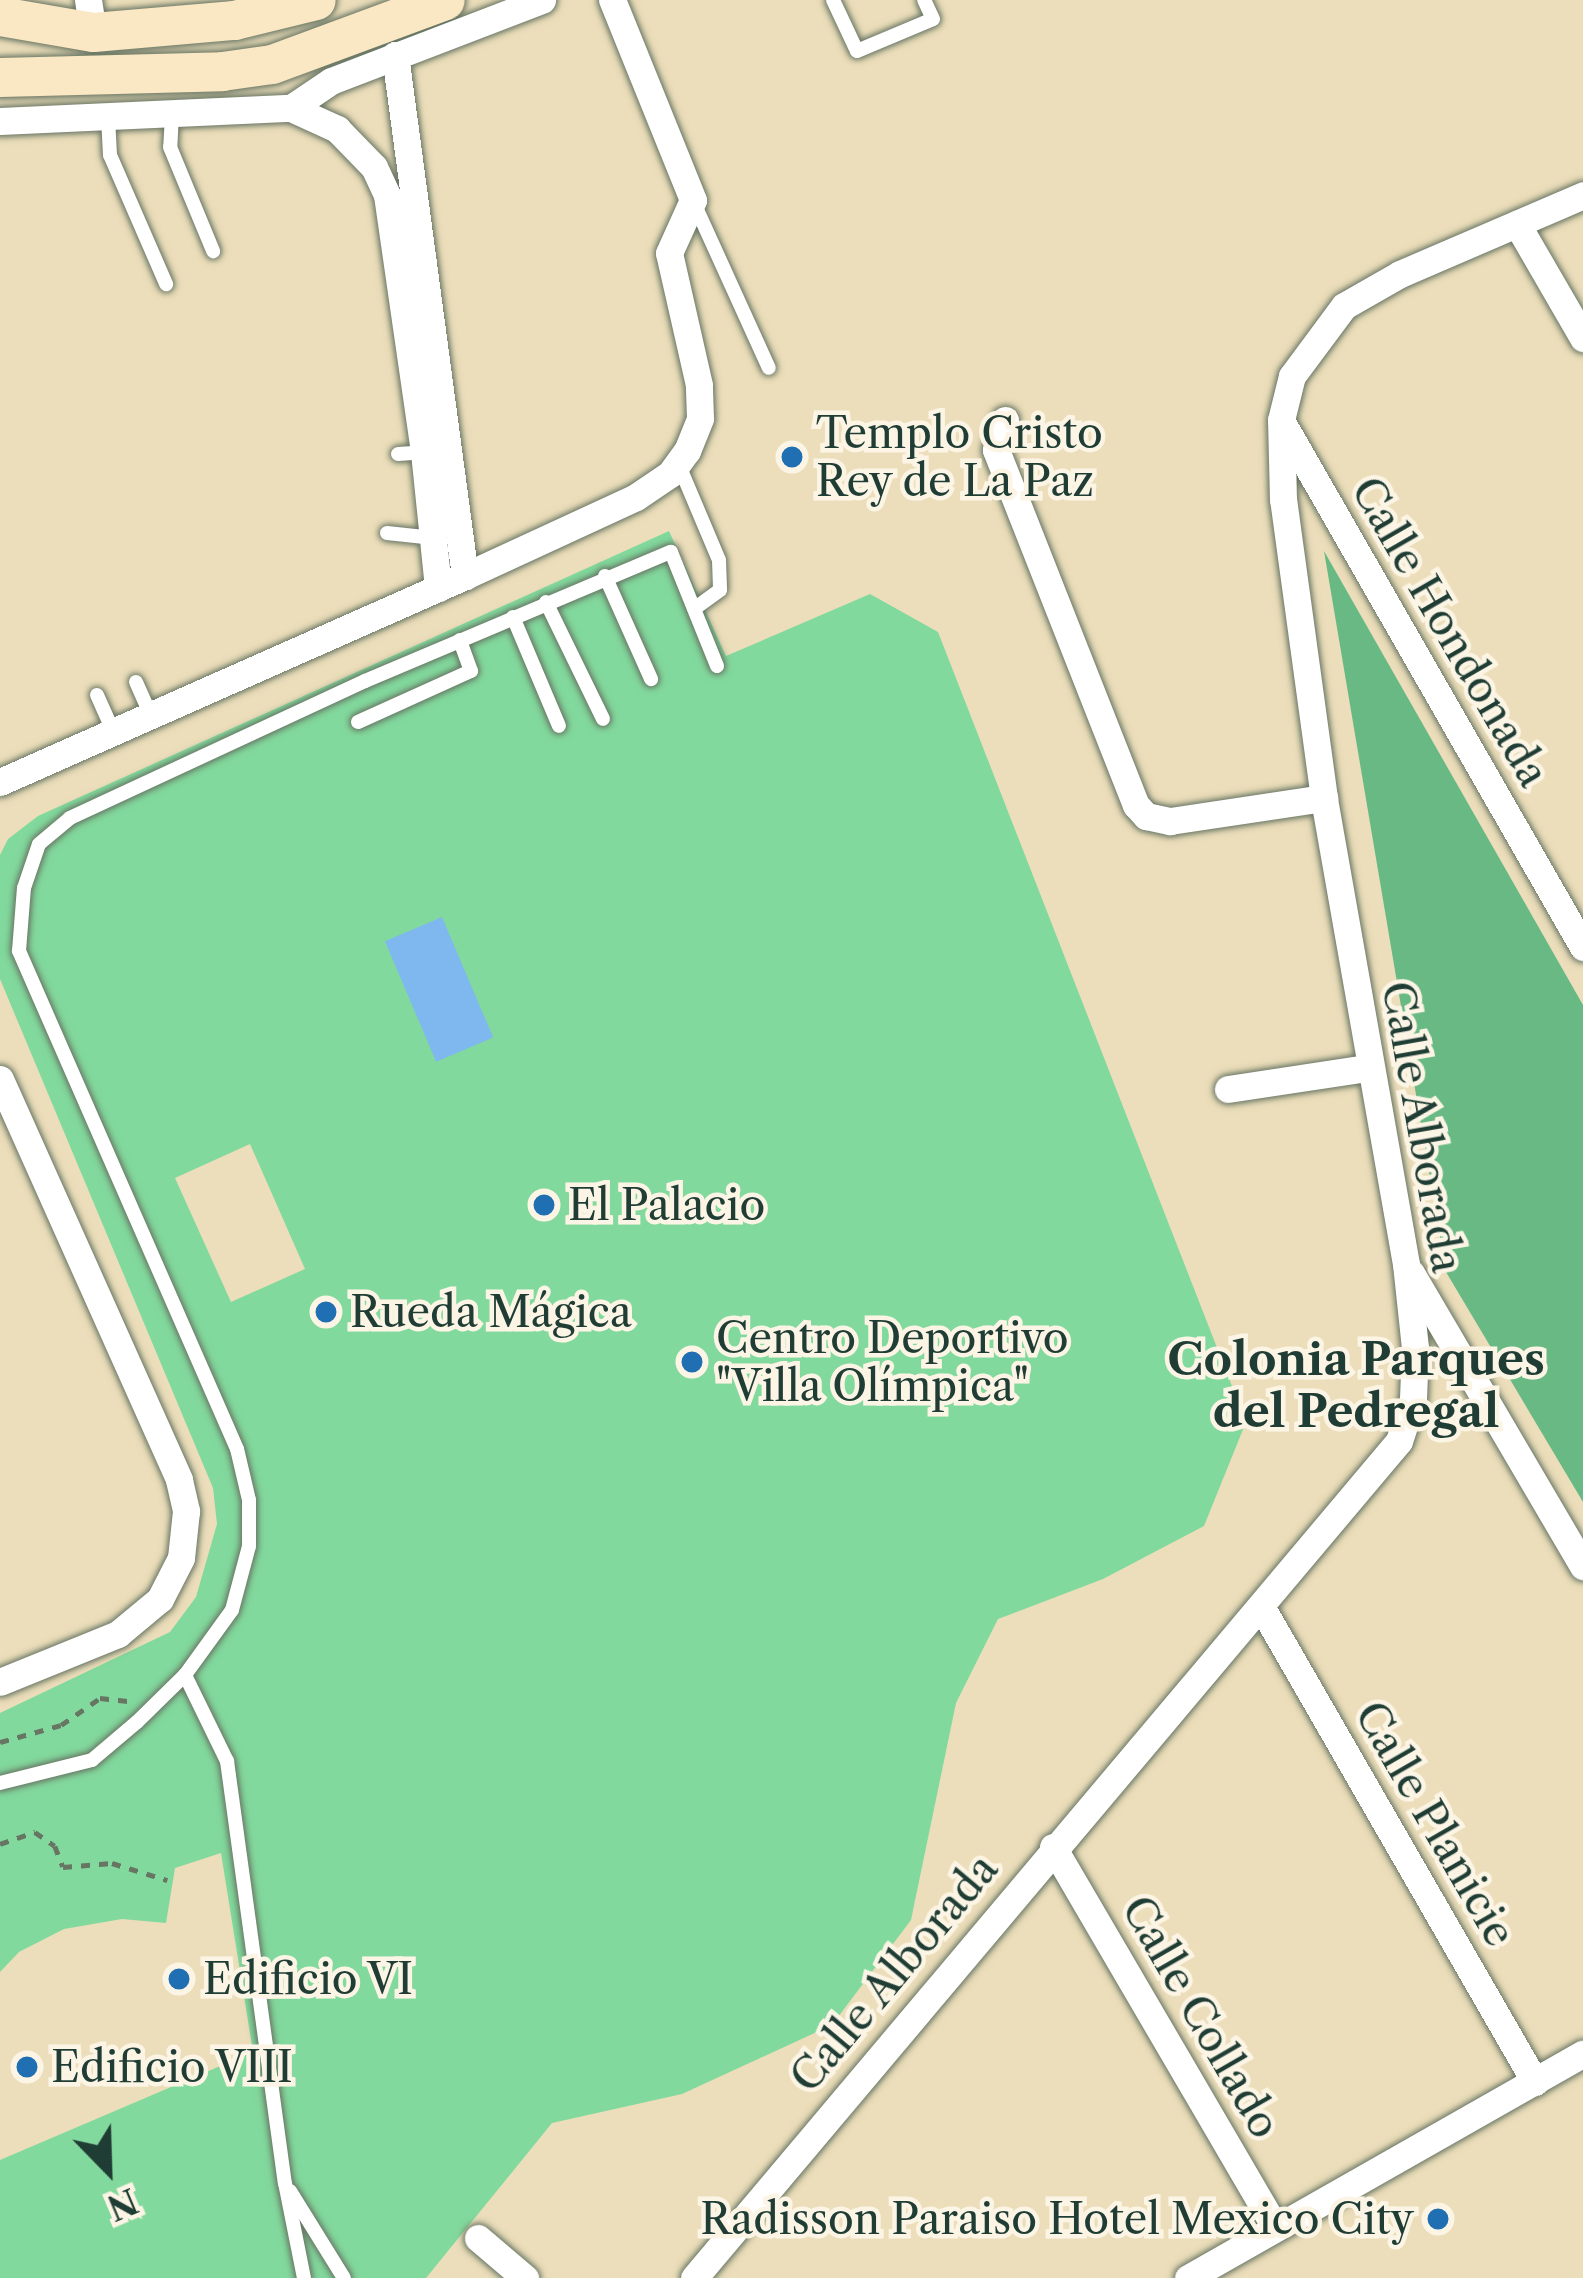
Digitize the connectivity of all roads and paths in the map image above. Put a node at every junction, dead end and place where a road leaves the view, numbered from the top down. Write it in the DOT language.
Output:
graph roads {
  1 [pos="316,0"];
  2 [pos="445,0"];
  3 [pos="542,0"];
  4 [pos="612,0"];
  5 [pos="833,0"];
  6 [pos="924,0"];
  7 [pos="250,9"];
  8 [pos="91,16"];
  9 [pos="6,17"];
  10 [pos="395,55"];
  11 [pos="4,77"];
  12 [pos="291,109"];
  13 [pos="172,114"];
  14 [pos="108,116"];
  15 [pos="0,121"];
  16 [pos="1583,195"];
  17 [pos="693,200"];
  18 [pos="1517,224"];
  19 [pos="213,251"];
  20 [pos="166,284"];
  21 [pos="1583,338"];
  22 [pos="769,368"];
  23 [pos="1004,420"];
  24 [pos="1281,420"];
  25 [pos="678,463"];
  26 [pos="387,532"];
  27 [pos="434,538"];
  28 [pos="465,576"];
  29 [pos="605,576"];
  30 [pos="438,588"];
  31 [pos="547,602"];
  32 [pos="694,609"];
  33 [pos="513,617"];
  34 [pos="460,640"];
  35 [pos="717,666"];
  36 [pos="651,679"];
  37 [pos="136,682"];
  38 [pos="97,695"];
  39 [pos="151,715"];
  40 [pos="603,719"];
  41 [pos="358,722"];
  42 [pos="559,726"];
  43 [pos="113,731"];
  44 [pos="1,781"];
  45 [pos="1324,799"];
  46 [pos="1583,947"];
  47 [pos="1367,1068"];
  48 [pos="0,1079"];
  49 [pos="1228,1089"];
  50 [pos="1406,1264"];
  51 [pos="1583,1566"];
  52 [pos="1262,1607"];
  53 [pos="185,1675"];
  54 [pos="0,1682"];
  55 [pos="156,1704"];
  56 [pos="0,1742"];
  57 [pos="0,1783"];
  58 [pos="0,1844"];
  59 [pos="1053,1847"];
  60 [pos="167,1880"];
  61 [pos="1583,2054"];
  62 [pos="1535,2082"];
  63 [pos="285,2183"];
  64 [pos="1276,2228"];
  65 [pos="478,2238"];
  66 [pos="304,2278"];
  67 [pos="344,2278"];
  68 [pos="525,2278"];
  69 [pos="694,2278"];
  70 [pos="1188,2278"];
  1 -- 7 [label="main road"];
  2 -- 11 [label="main road"];
  3 -- 10 [label="street"];
  4 -- 17 [label="street"];
  5 -- 6 [label="lane"];
  7 -- 8 [label="main road"];
  8 -- 9 [label="main road"];
  9 -- 11 [label="main road"];
  10 -- 12 [label="street"];
  10 -- 28 [label="street"];
  12 -- 13 [label="street"];
  12 -- 27 [label="street"];
  13 -- 14 [label="street"];
  13 -- 19 [label="lane"];
  14 -- 15 [label="street"];
  14 -- 20 [label="lane"];
  16 -- 18 [label="street, Calle Alborada"];
  17 -- 22 [label="lane"];
  17 -- 25 [label="street"];
  18 -- 21 [label="street"];
  18 -- 24 [label="street, Calle Alborada"];
  23 -- 45 [label="street"];
  24 -- 45 [label="street, Calle Alborada"];
  24 -- 46 [label="street, Calle Hondonada"];
  25 -- 28 [label="street"];
  25 -- 32 [label="lane"];
  26 -- 27 [label="lane"];
  27 -- 30 [label="street"];
  28 -- 30 [label="street"];
  29 -- 31 [label="lane"];
  29 -- 32 [label="lane"];
  29 -- 36 [label="lane"];
  30 -- 39 [label="street"];
  31 -- 33 [label="lane"];
  31 -- 40 [label="lane"];
  32 -- 35 [label="lane"];
  33 -- 34 [label="lane"];
  33 -- 42 [label="lane"];
  34 -- 41 [label="lane"];
  34 -- 53 [label="lane"];
  37 -- 39 [label="lane"];
  38 -- 43 [label="lane"];
  39 -- 43 [label="street"];
  43 -- 44 [label="street"];
  45 -- 47 [label="street, Calle Alborada"];
  47 -- 49 [label="street"];
  47 -- 50 [label="street, Calle Alborada"];
  48 -- 54 [label="street"];
  50 -- 51 [label="street"];
  50 -- 52 [label="street, Calle Alborada"];
  52 -- 59 [label="street, Calle Alborada"];
  52 -- 62 [label="street, Calle Planicie"];
  53 -- 55 [label="lane"];
  53 -- 63 [label="lane"];
  55 -- 56 [label="path"];
  55 -- 57 [label="lane"];
  58 -- 60 [label="path"];
  59 -- 64 [label="street, Calle Collado"];
  59 -- 69 [label="street, Calle Alborada"];
  61 -- 62 [label="street"];
  62 -- 64 [label="street"];
  63 -- 66 [label="lane"];
  63 -- 67 [label="lane"];
  64 -- 70 [label="street"];
  65 -- 68 [label="street"];
}
